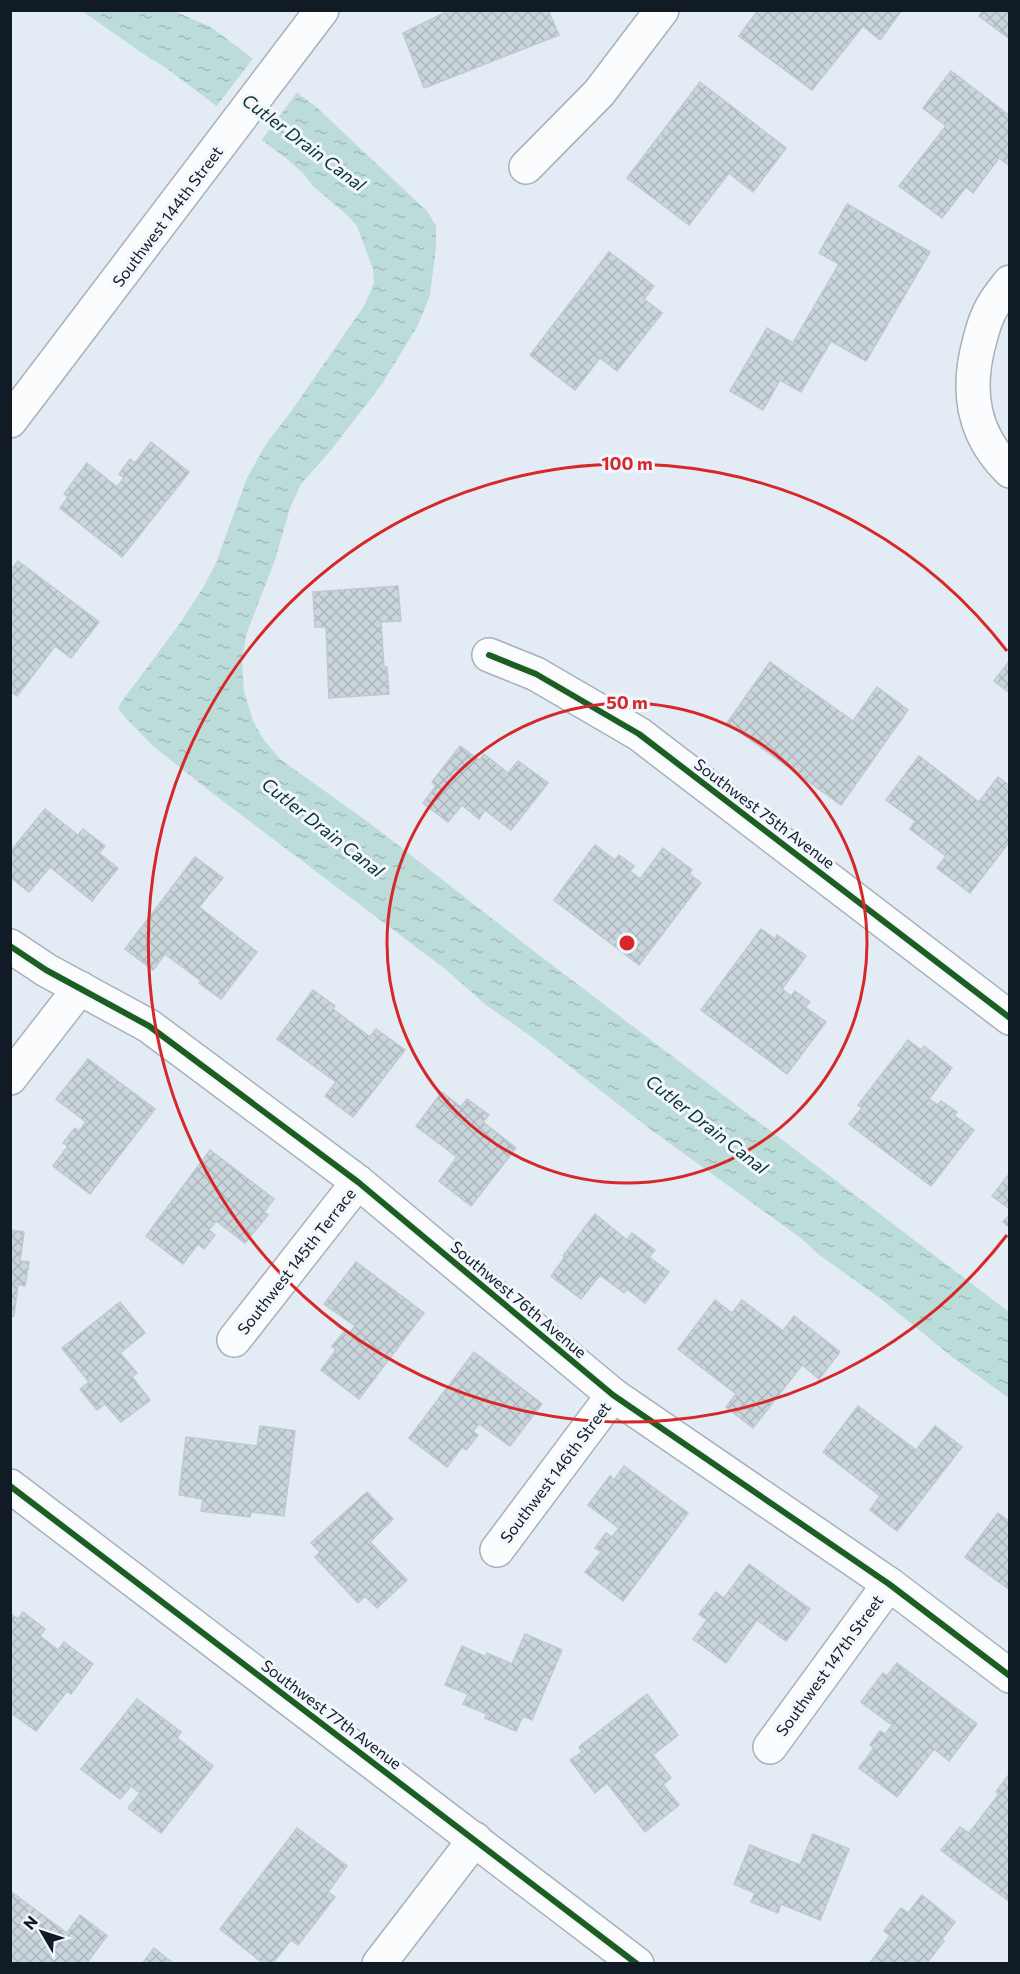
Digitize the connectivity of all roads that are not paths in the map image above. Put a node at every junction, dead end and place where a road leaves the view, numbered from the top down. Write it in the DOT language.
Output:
graph roads {
  1 [pos="322,10"];
  2 [pos="662,10"];
  3 [pos="526,167"];
  4 [pos="1010,282"];
  5 [pos="10,421"];
  6 [pos="1010,471"];
  7 [pos="489,655"];
  8 [pos="10,946"];
  9 [pos="80,988"];
  10 [pos="1010,1018"];
  11 [pos="10,1078"];
  12 [pos="358,1182"];
  13 [pos="234,1340"];
  14 [pos="613,1395"];
  15 [pos="10,1486"];
  16 [pos="496,1550"];
  17 [pos="889,1584"];
  18 [pos="1010,1677"];
  19 [pos="770,1747"];
  20 [pos="475,1839"];
  21 [pos="378,1964"];
  22 [pos="637,1964"];
  1 -- 5 [label="street, Southwest 144th Street"];
  2 -- 3 [label="street"];
  4 -- 6 [label="street"];
  7 -- 10 [label="street, Southwest 75th Avenue"];
  8 -- 9 [label="street, Southwest 76th Avenue"];
  9 -- 11 [label="street"];
  9 -- 12 [label="street, Southwest 76th Avenue"];
  12 -- 13 [label="street, Southwest 145th Terrace"];
  12 -- 14 [label="street, Southwest 76th Avenue"];
  14 -- 16 [label="street, Southwest 146th Street"];
  14 -- 17 [label="street, Southwest 76th Avenue"];
  15 -- 20 [label="street, Southwest 77th Avenue"];
  17 -- 18 [label="street, Southwest 76th Avenue"];
  17 -- 19 [label="street, Southwest 147th Street"];
  20 -- 21 [label="street"];
  20 -- 22 [label="street, Southwest 77th Avenue"];
}
